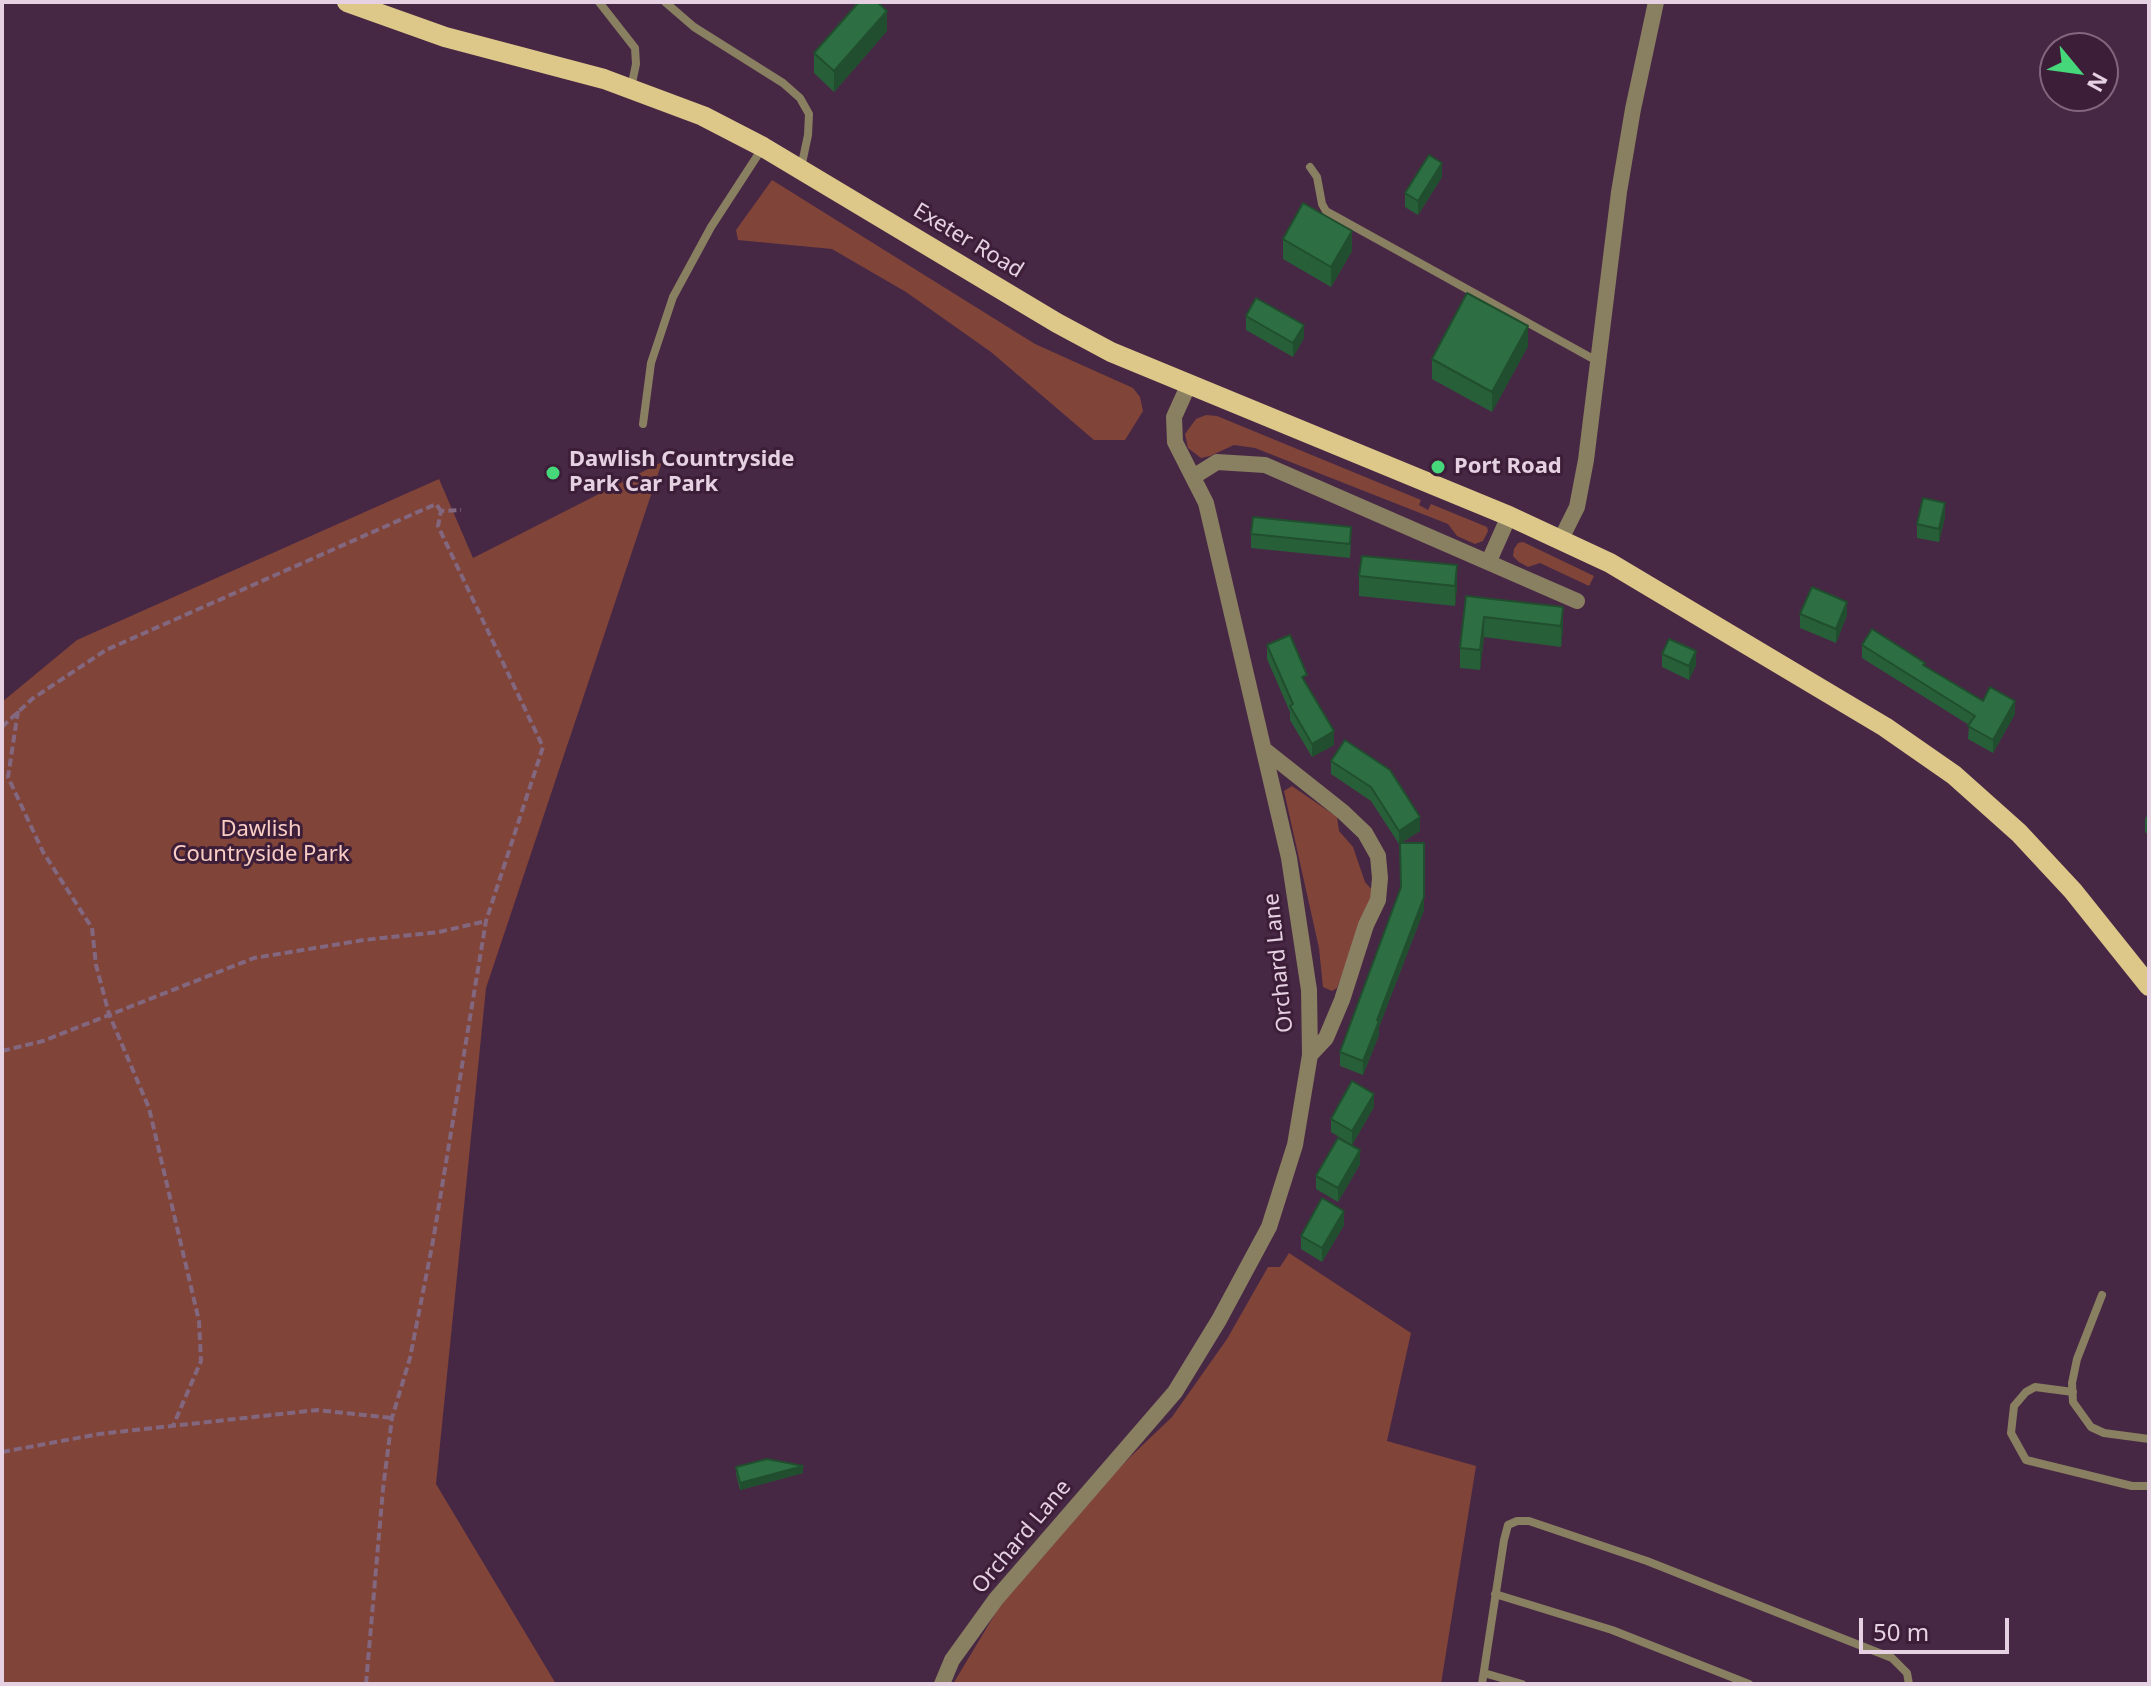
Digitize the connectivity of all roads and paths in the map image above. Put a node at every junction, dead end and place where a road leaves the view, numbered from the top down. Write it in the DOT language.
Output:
graph roads {
  1 [pos="347,2"];
  2 [pos="599,2"];
  3 [pos="665,2"];
  4 [pos="1656,2"];
  5 [pos="631,89"];
  6 [pos="763,147"];
  7 [pos="1310,167"];
  8 [pos="801,169"];
  9 [pos="1597,361"];
  10 [pos="1188,386"];
  11 [pos="643,424"];
  12 [pos="1193,477"];
  13 [pos="461,510"];
  14 [pos="441,511"];
  15 [pos="1509,516"];
  16 [pos="1561,539"];
  17 [pos="1489,561"];
  18 [pos="1577,601"];
  19 [pos="18,711"];
  20 [pos="2,727"];
  21 [pos="1266,751"];
  22 [pos="486,921"];
  23 [pos="2149,986"];
  24 [pos="109,1014"];
  25 [pos="2,1051"];
  26 [pos="1310,1055"];
  27 [pos="2102,1295"];
  28 [pos="2073,1392"];
  29 [pos="392,1418"];
  30 [pos="173,1426"];
  31 [pos="2149,1439"];
  32 [pos="2,1452"];
  33 [pos="2149,1486"];
  34 [pos="1495,1594"];
  35 [pos="1484,1673"];
  36 [pos="366,1684"];
  37 [pos="942,1684"];
  38 [pos="1482,1684"];
  39 [pos="1522,1684"];
  40 [pos="1749,1684"];
  41 [pos="1909,1684"];
  1 -- 5 [label="main road, Exeter Road"];
  2 -- 5 [label="lane"];
  3 -- 8 [label="lane"];
  4 -- 9 [label="street"];
  5 -- 6 [label="main road, Exeter Road"];
  6 -- 8 [label="main road, Exeter Road"];
  6 -- 11 [label="lane"];
  7 -- 9 [label="lane"];
  8 -- 10 [label="main road, Exeter Road"];
  9 -- 16 [label="street"];
  10 -- 12 [label="street, Orchard Lane"];
  10 -- 15 [label="main road, Exeter Road"];
  12 -- 17 [label="street"];
  12 -- 21 [label="street, Orchard Lane"];
  13 -- 14 [label="path"];
  14 -- 19 [label="path"];
  14 -- 22 [label="path"];
  15 -- 16 [label="main road, Exeter Road"];
  15 -- 17 [label="street"];
  16 -- 23 [label="main road, Exeter Road"];
  17 -- 18 [label="street"];
  19 -- 20 [label="path"];
  19 -- 24 [label="path"];
  21 -- 26 [label="street, Orchard Lane"];
  21 -- 26 [label="street"];
  22 -- 24 [label="path"];
  22 -- 29 [label="path"];
  24 -- 25 [label="path"];
  24 -- 30 [label="path"];
  26 -- 37 [label="street, Orchard Lane"];
  27 -- 28 [label="lane"];
  28 -- 31 [label="lane"];
  28 -- 33 [label="lane"];
  29 -- 30 [label="path"];
  29 -- 36 [label="path"];
  30 -- 32 [label="path"];
  34 -- 35 [label="lane"];
  34 -- 40 [label="lane"];
  34 -- 41 [label="lane"];
  35 -- 38 [label="lane"];
  35 -- 39 [label="lane"];
}
